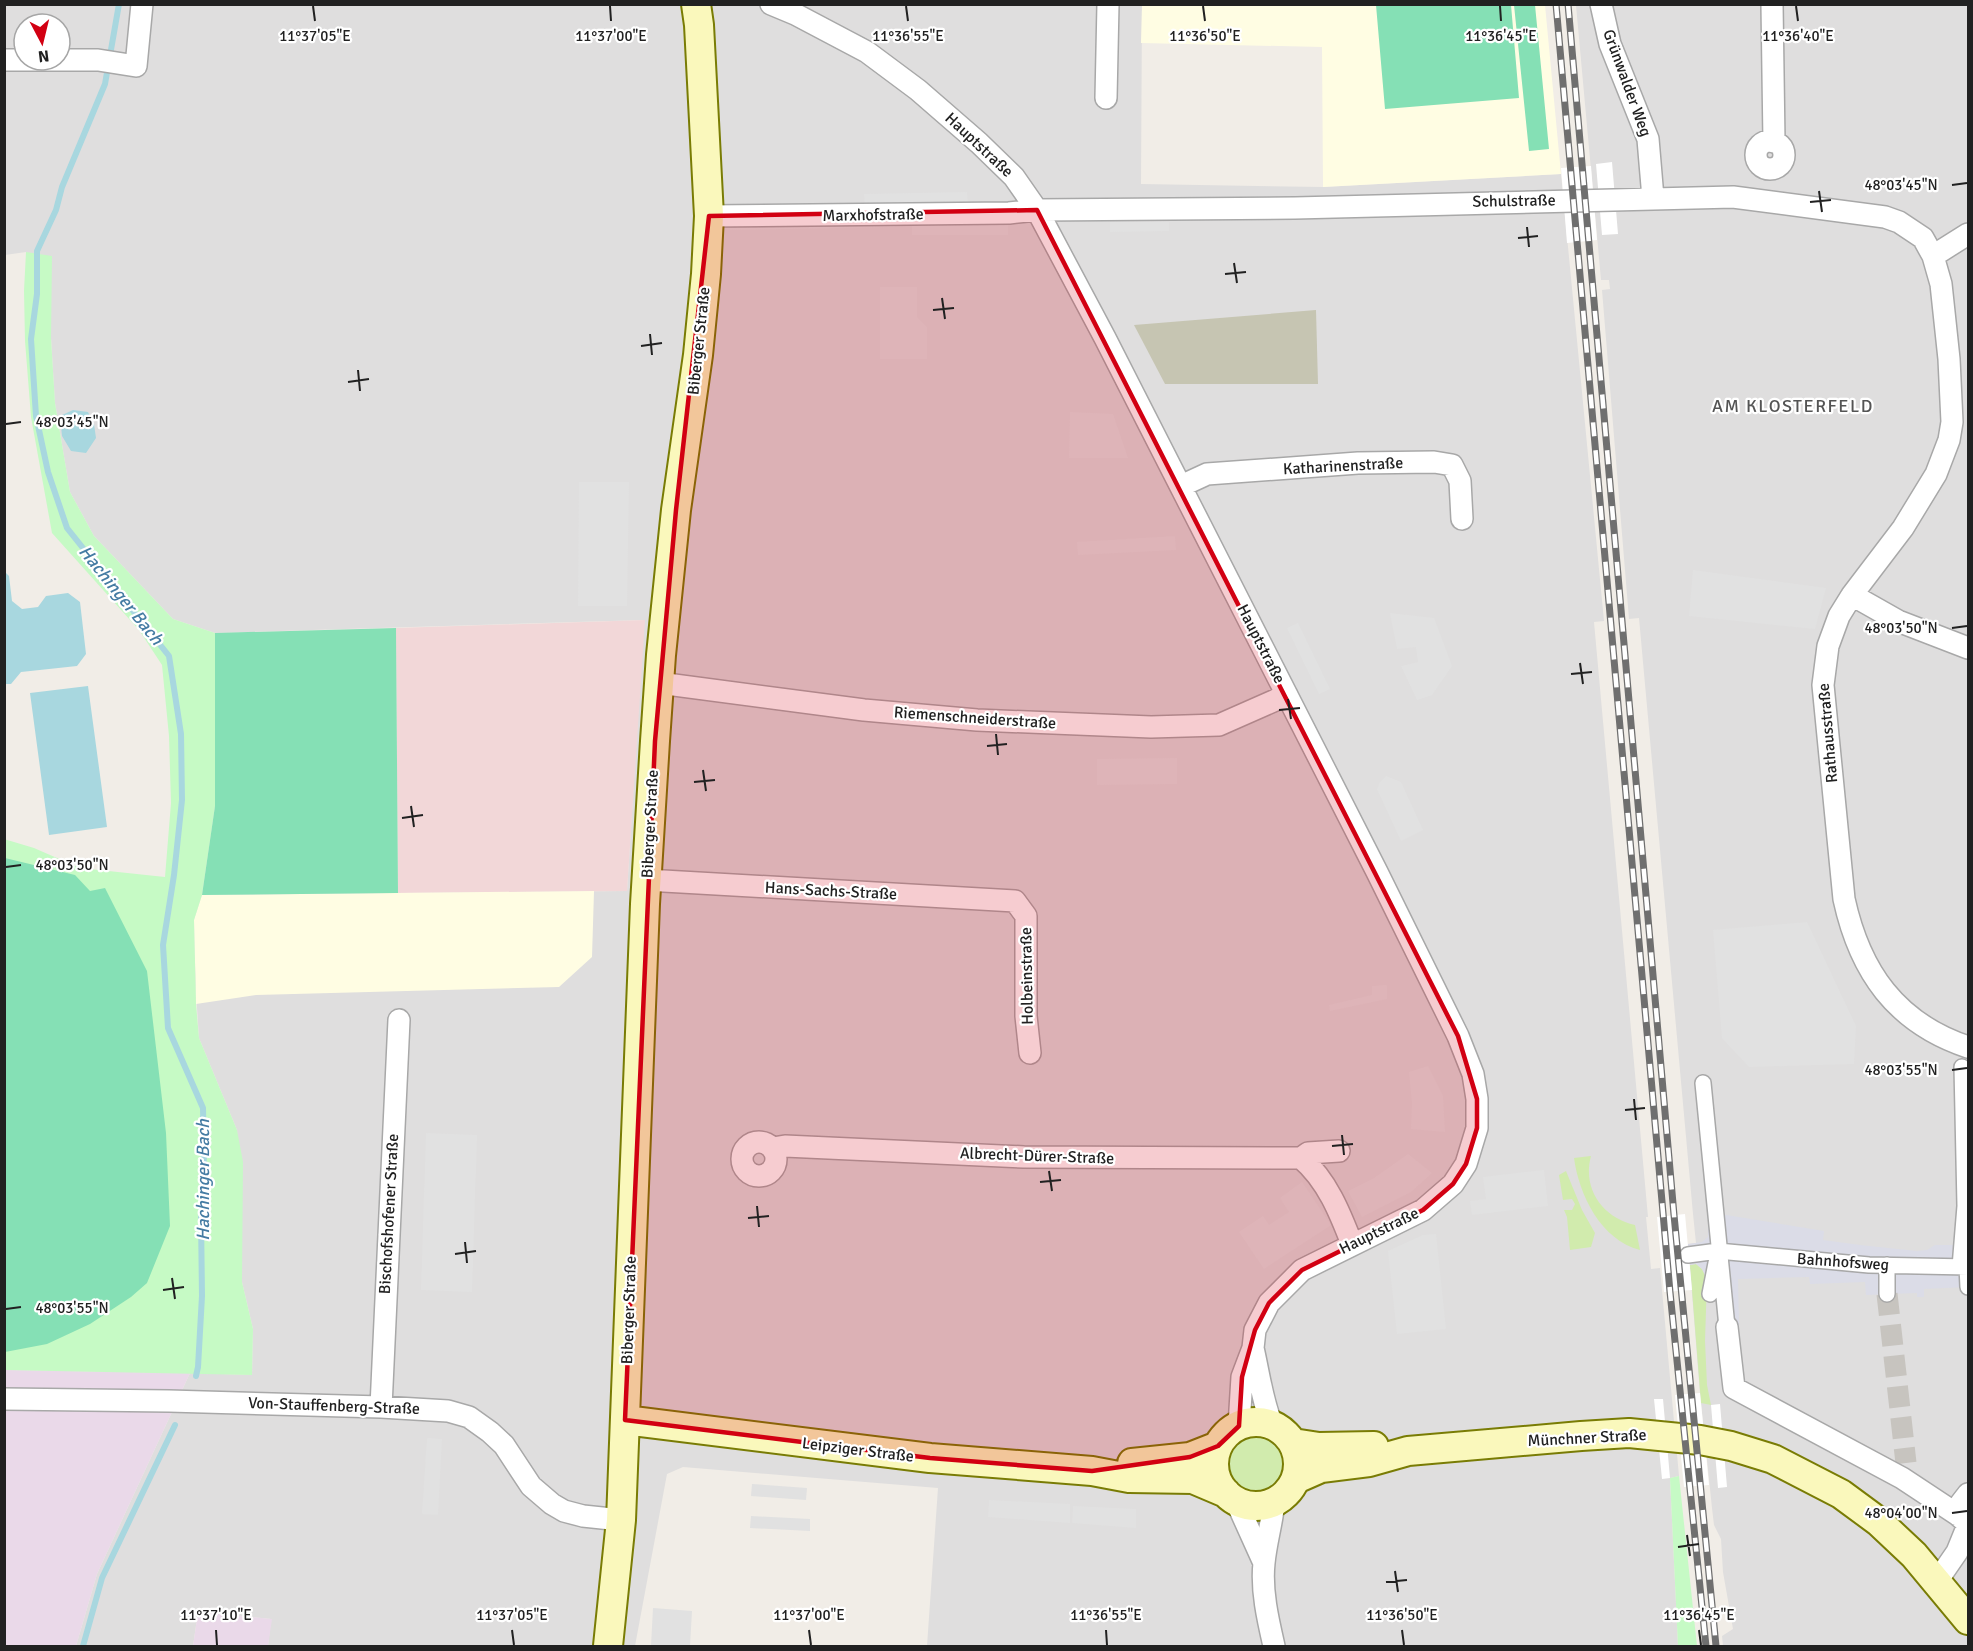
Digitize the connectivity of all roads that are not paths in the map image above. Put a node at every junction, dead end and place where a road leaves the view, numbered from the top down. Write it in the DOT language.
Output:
graph roads {
  1 [pos="142,4"];
  2 [pos="696,4"];
  3 [pos="771,4"];
  4 [pos="1108,4"];
  5 [pos="1601,4"];
  6 [pos="1772,4"];
  7 [pos="4,60"];
  8 [pos="1106,98"];
  9 [pos="1774,142"];
  10 [pos="1653,198"];
  11 [pos="1037,210"];
  12 [pos="709,216"];
  13 [pos="1968,234"];
  14 [pos="1933,255"];
  15 [pos="1181,486"];
  16 [pos="1462,519"];
  17 [pos="1852,595"];
  18 [pos="1968,648"];
  19 [pos="659,682"];
  20 [pos="1287,695"];
  21 [pos="646,880"];
  22 [pos="1015,902"];
  23 [pos="399,1020"];
  24 [pos="1030,1053"];
  25 [pos="1965,1057"];
  26 [pos="1703,1083"];
  27 [pos="773,1148"];
  28 [pos="1301,1158"];
  29 [pos="1320,1177"];
  30 [pos="1966,1207"];
  31 [pos="1352,1244"];
  32 [pos="1692,1251"];
  33 [pos="1718,1251"];
  34 [pos="1887,1265"];
  35 [pos="1966,1265"];
  36 [pos="1968,1287"];
  37 [pos="1710,1294"];
  38 [pos="1887,1294"];
  39 [pos="1727,1327"];
  40 [pos="1253,1348"];
  41 [pos="4,1400"];
  42 [pos="381,1407"];
  43 [pos="625,1420"];
  44 [pos="1272,1425"];
  45 [pos="1239,1426"];
  46 [pos="1293,1443"];
  47 [pos="1218,1446"];
  48 [pos="1408,1451"];
  49 [pos="1092,1471"];
  50 [pos="1296,1479"];
  51 [pos="1968,1494"];
  52 [pos="1231,1497"];
  53 [pos="1274,1502"];
  54 [pos="621,1520"];
  55 [pos="1965,1522"];
  56 [pos="1264,1563"];
  57 [pos="1937,1581"];
  58 [pos="1968,1620"];
  59 [pos="608,1647"];
  60 [pos="1274,1647"];
  1 -- 7 [label="street"];
  2 -- 12 [label="main road, Biberger Straße"];
  3 -- 11 [label="street, Hauptstraße"];
  4 -- 8 [label="street"];
  5 -- 10 [label="street, Grünwalder Weg"];
  6 -- 9 [label="street"];
  10 -- 11 [label="street, Schulstraße"];
  10 -- 14 [label="street, Schulstraße"];
  11 -- 12 [label="street, Marxhofstraße"];
  11 -- 15 [label="street, Hauptstraße"];
  12 -- 19 [label="main road, Biberger Straße"];
  13 -- 14 [label="street"];
  14 -- 17 [label="street, Rathausstraße"];
  15 -- 16 [label="street, Katharinenstraße"];
  15 -- 20 [label="street, Hauptstraße"];
  17 -- 18 [label="street"];
  17 -- 25 [label="street, Rathausstraße"];
  19 -- 20 [label="street, Riemenschneiderstraße"];
  19 -- 21 [label="main road, Biberger Straße"];
  20 -- 31 [label="street, Hauptstraße"];
  21 -- 22 [label="street, Hans-Sachs-Straße"];
  21 -- 43 [label="main road, Biberger Straße"];
  22 -- 24 [label="street, Holbeinstraße"];
  23 -- 42 [label="street, Bischofshofener Straße"];
  25 -- 30 [label="street"];
  26 -- 33 [label="street"];
  27 -- 28 [label="street, Albrecht-Dürer-Straße"];
  28 -- 29 [label="street"];
  28 -- 29 [label="street, Albrecht-Dürer-Straße"];
  29 -- 31 [label="street"];
  30 -- 35 [label="street"];
  31 -- 40 [label="street, Hauptstraße"];
  32 -- 33 [label="street, Bahnhofsweg"];
  33 -- 34 [label="street, Bahnhofsweg"];
  33 -- 37 [label="street"];
  33 -- 39 [label="street"];
  34 -- 35 [label="street, Bahnhofsweg"];
  34 -- 38 [label="street"];
  35 -- 36 [label="street"];
  39 -- 55 [label="street"];
  40 -- 44 [label="street, Hauptstraße"];
  40 -- 45 [label="street, Hauptstraße"];
  41 -- 42 [label="street, Von-Stauffenberg-Straße"];
  42 -- 54 [label="street, Von-Stauffenberg-Straße"];
  43 -- 49 [label="main road, Leipziger Straße"];
  43 -- 54 [label="main road, Biberger Straße"];
  44 -- 45 [label="main road"];
  44 -- 46 [label="main road"];
  45 -- 47 [label="main road"];
  46 -- 48 [label="main road, Münchner Straße"];
  46 -- 50 [label="main road"];
  47 -- 49 [label="main road, Leipziger Straße"];
  47 -- 52 [label="main road"];
  48 -- 50 [label="main road, Münchner Straße"];
  48 -- 57 [label="main road, Münchner Straße"];
  49 -- 52 [label="main road, Leipziger Straße"];
  50 -- 53 [label="main road"];
  51 -- 55 [label="street"];
  52 -- 53 [label="main road"];
  52 -- 56 [label="street"];
  53 -- 56 [label="street"];
  54 -- 59 [label="main road, Biberger Straße"];
  55 -- 57 [label="street"];
  56 -- 60 [label="street"];
  57 -- 58 [label="main road, Münchner Straße"];
}
